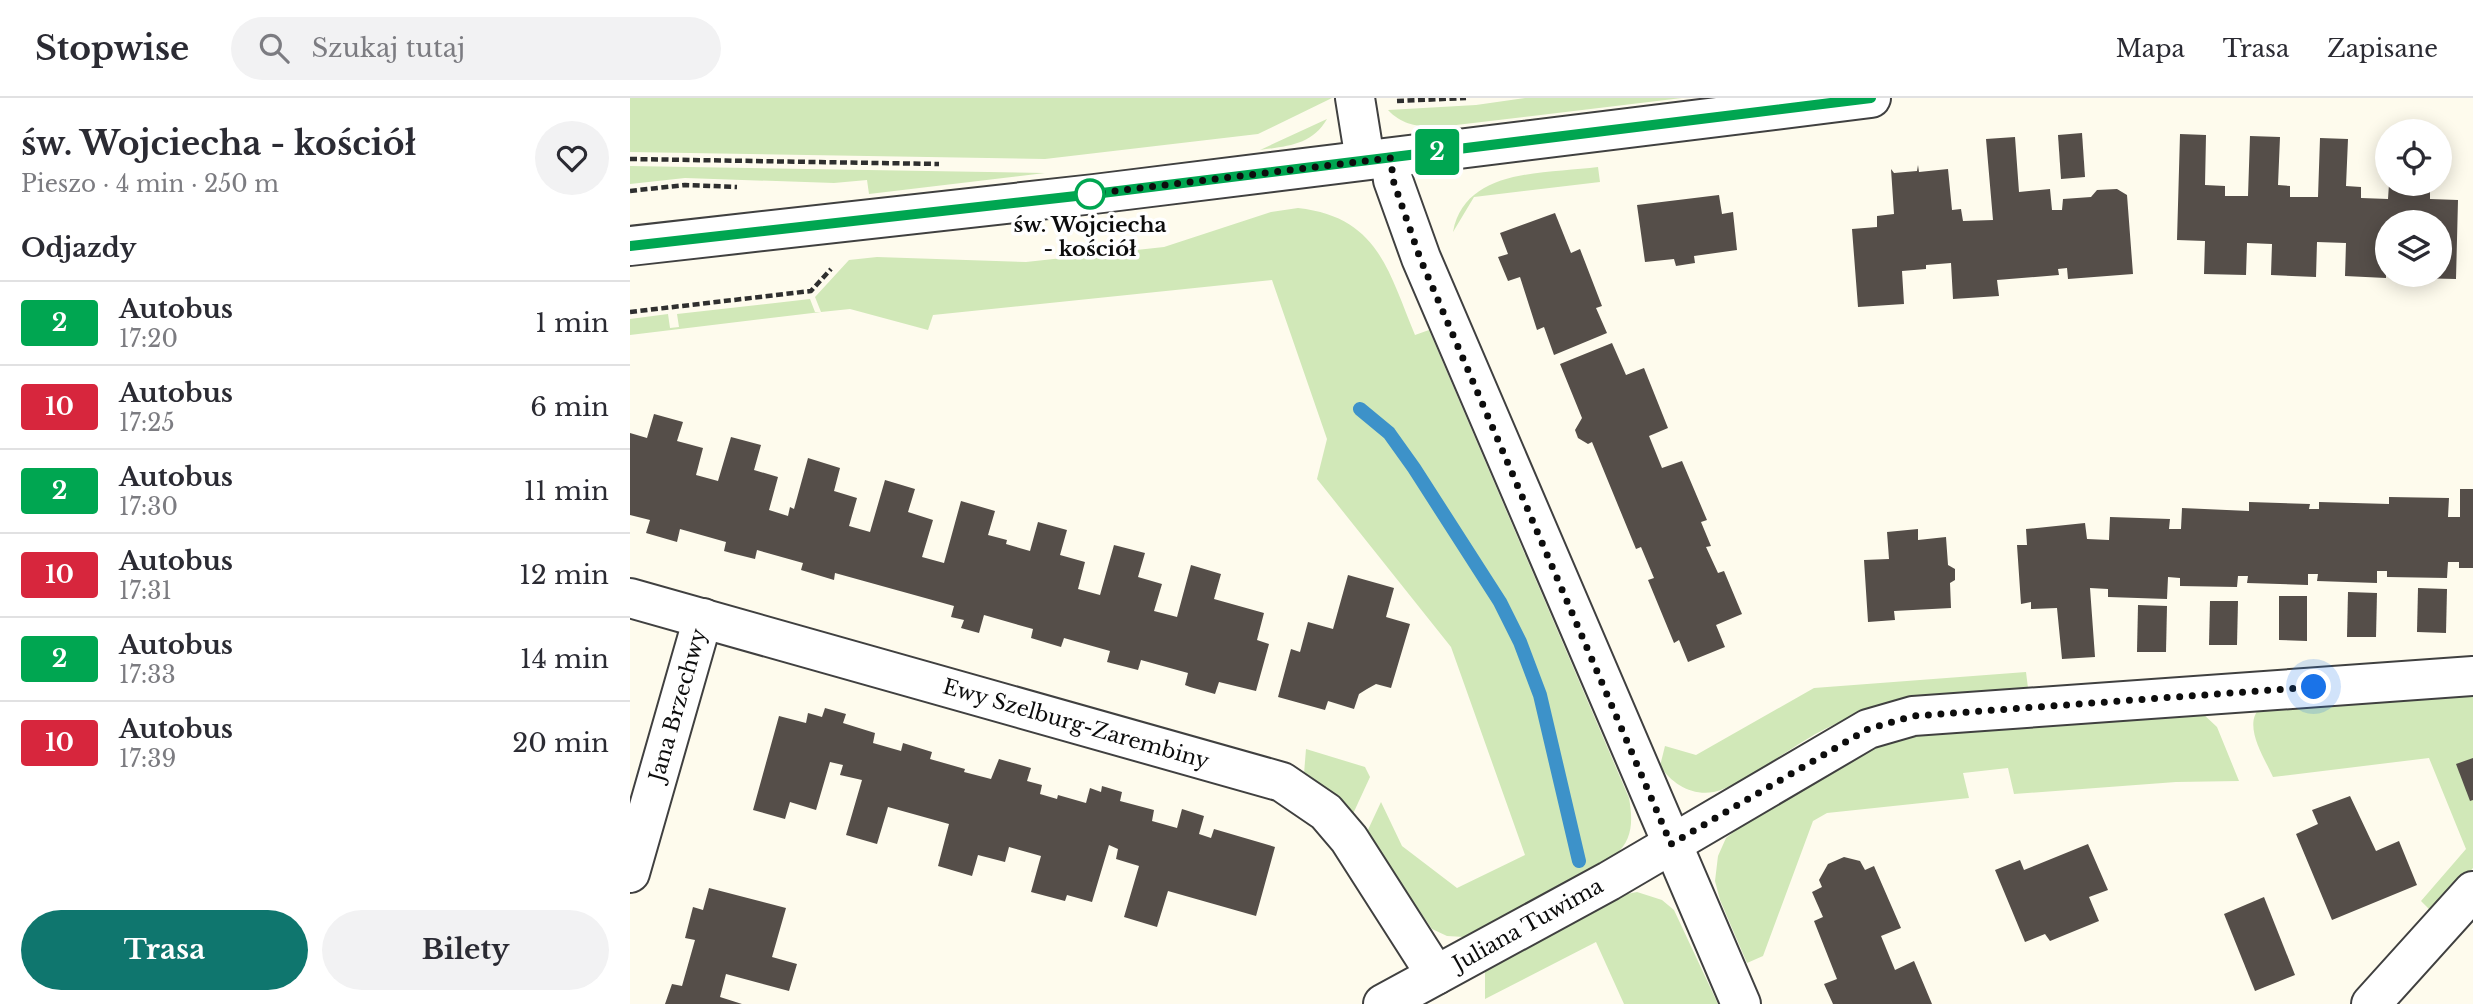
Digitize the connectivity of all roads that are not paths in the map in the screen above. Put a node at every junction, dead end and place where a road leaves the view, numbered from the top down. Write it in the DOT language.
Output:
graph roads {
  1 [pos="1355,98"];
  2 [pos="1871,98"];
  3 [pos="1378,159"];
  4 [pos="630,246"];
  5 [pos="630,597"];
  6 [pos="703,618"];
  7 [pos="2473,676"];
  8 [pos="1671,844"];
  9 [pos="630,873"];
  10 [pos="2473,891"];
  11 [pos="1436,975"];
  12 [pos="1383,1004"];
  13 [pos="1741,1004"];
  14 [pos="2371,1004"];
  1 -- 3 [label="street"];
  2 -- 3 [label="street"];
  3 -- 4 [label="street"];
  3 -- 8 [label="street"];
  5 -- 6 [label="street, Ewy Szelburg-Zarembiny"];
  6 -- 9 [label="street, Jana Brzechwy"];
  6 -- 11 [label="street, Ewy Szelburg-Zarembiny"];
  7 -- 8 [label="street, Juliana Tuwima"];
  8 -- 11 [label="street, Juliana Tuwima"];
  8 -- 13 [label="street"];
  10 -- 14 [label="street"];
  11 -- 12 [label="street, Juliana Tuwima"];
}
